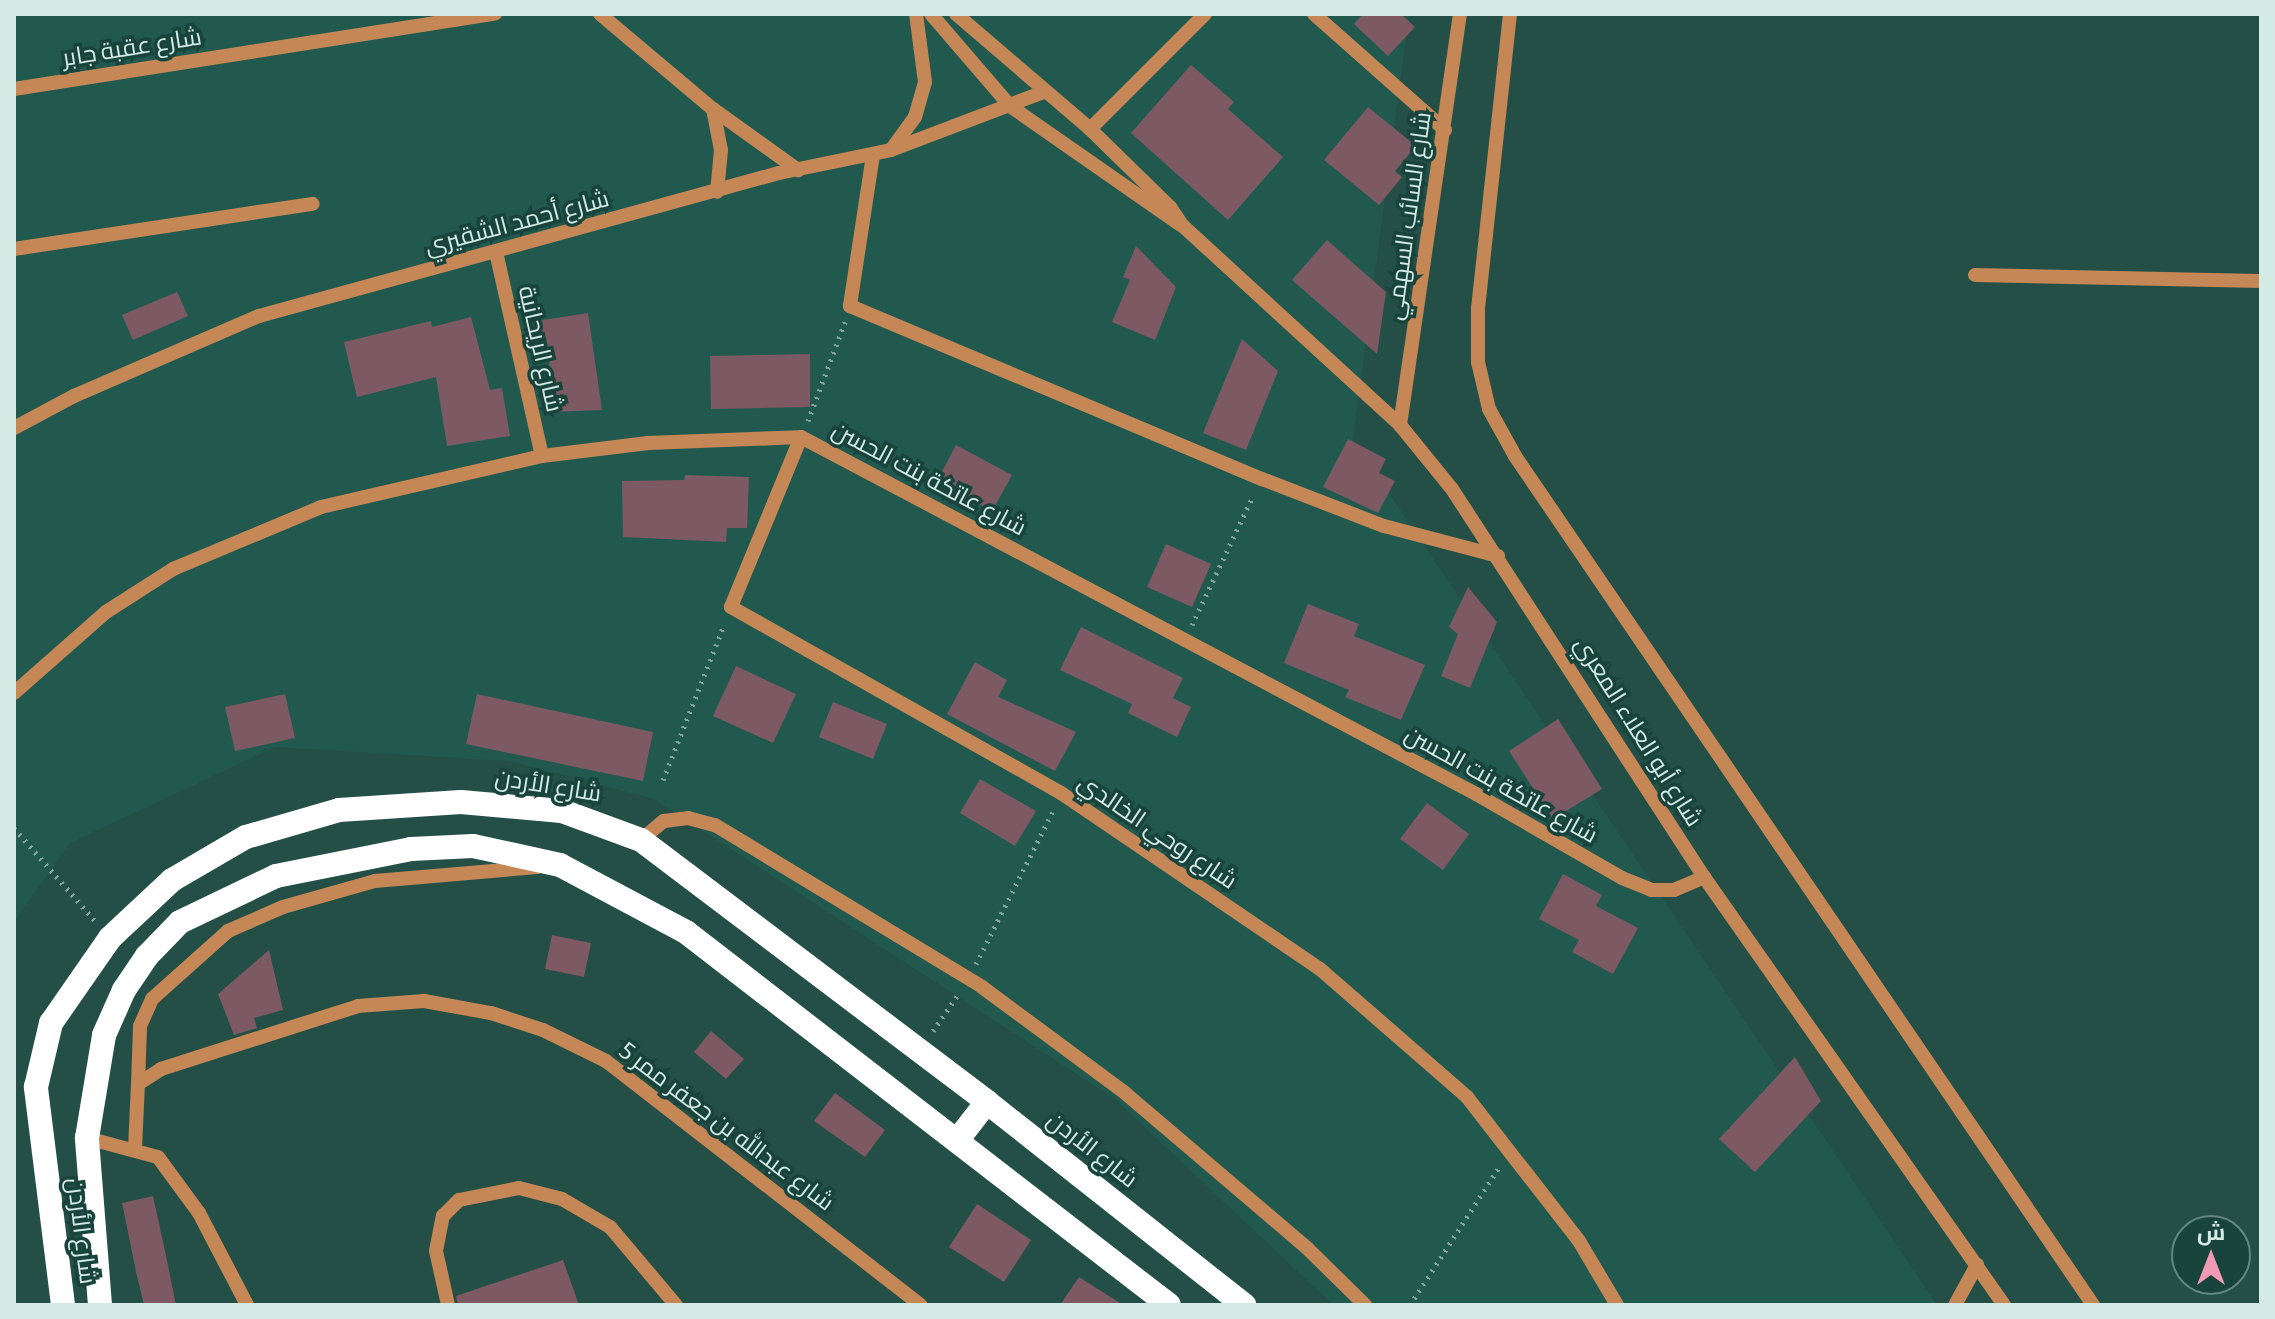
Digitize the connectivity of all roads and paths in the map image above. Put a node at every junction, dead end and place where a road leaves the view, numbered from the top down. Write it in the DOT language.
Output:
graph roads {
  1 [pos="495,14"];
  2 [pos="600,14"];
  3 [pos="916,14"];
  4 [pos="931,14"];
  5 [pos="956,14"];
  6 [pos="1205,14"];
  7 [pos="1314,14"];
  8 [pos="1460,14"];
  9 [pos="1510,14"];
  10 [pos="14,89"];
  11 [pos="1044,92"];
  12 [pos="1010,106"];
  13 [pos="713,109"];
  14 [pos="1090,129"];
  15 [pos="1445,130"];
  16 [pos="891,150"];
  17 [pos="873,155"];
  18 [pos="798,170"];
  19 [pos="717,192"];
  20 [pos="313,204"];
  21 [pos="1183,226"];
  22 [pos="14,249"];
  23 [pos="496,252"];
  24 [pos="1975,275"];
  25 [pos="2261,281"];
  26 [pos="850,306"];
  27 [pos="1400,425"];
  28 [pos="14,428"];
  29 [pos="801,437"];
  30 [pos="542,456"];
  31 [pos="1262,479"];
  32 [pos="1498,556"];
  33 [pos="731,607"];
  34 [pos="1185,640"];
  35 [pos="14,693"];
  36 [pos="663,780"];
  37 [pos="1061,793"];
  38 [pos="14,828"];
  39 [pos="641,840"];
  40 [pos="560,865"];
  41 [pos="1704,877"];
  42 [pos="110,938"];
  43 [pos="968,979"];
  44 [pos="920,1050"];
  45 [pos="138,1084"];
  46 [pos="987,1102"];
  47 [pos="87,1138"];
  48 [pos="959,1138"];
  49 [pos="1511,1148"];
  50 [pos="135,1149"];
  51 [pos="1977,1265"];
  52 [pos="63,1305"];
  53 [pos="100,1305"];
  54 [pos="247,1305"];
  55 [pos="448,1305"];
  56 [pos="676,1305"];
  57 [pos="920,1305"];
  58 [pos="1169,1305"];
  59 [pos="1244,1305"];
  60 [pos="1365,1305"];
  61 [pos="1410,1305"];
  62 [pos="1617,1305"];
  63 [pos="1955,1305"];
  64 [pos="2004,1305"];
  65 [pos="2093,1305"];
  1 -- 10 [label="street, شارع عقبة جابر"];
  2 -- 13 [label="street"];
  3 -- 16 [label="street"];
  4 -- 12 [label="street, شارع أبو العلاء المعري"];
  5 -- 11 [label="street, شارع أبو العلاء المعري"];
  6 -- 14 [label="street"];
  7 -- 15 [label="street"];
  8 -- 15 [label="street, شارع السائب السهمي"];
  9 -- 65 [label="street"];
  11 -- 12 [label="street, شارع أحمد الشقيري"];
  11 -- 14 [label="street, شارع أبو العلاء المعري"];
  12 -- 16 [label="street, شارع أحمد الشقيري"];
  12 -- 21 [label="street, شارع أبو العلاء المعري"];
  13 -- 18 [label="street"];
  13 -- 19 [label="street"];
  14 -- 21 [label="street, شارع أبو العلاء المعري"];
  15 -- 27 [label="street, شارع السائب السهمي"];
  16 -- 17 [label="street, شارع أحمد الشقيري"];
  17 -- 18 [label="street, شارع أحمد الشقيري"];
  17 -- 26 [label="street"];
  18 -- 19 [label="street, شارع أحمد الشقيري"];
  19 -- 23 [label="street, شارع أحمد الشقيري"];
  20 -- 22 [label="street"];
  21 -- 27 [label="street, شارع أبو العلاء المعري"];
  23 -- 28 [label="street, شارع أحمد الشقيري"];
  23 -- 30 [label="street, شارع الريحانية"];
  24 -- 25 [label="street"];
  26 -- 29 [label="path"];
  26 -- 31 [label="street"];
  27 -- 32 [label="street, شارع أبو العلاء المعري"];
  29 -- 30 [label="street, شارع عاتكة بنت الحسن"];
  29 -- 33 [label="street"];
  29 -- 34 [label="street, شارع عاتكة بنت الحسن"];
  30 -- 35 [label="street, شارع عاتكة بنت الحسن"];
  31 -- 32 [label="street"];
  31 -- 34 [label="path"];
  32 -- 41 [label="street, شارع أبو العلاء المعري"];
  33 -- 36 [label="path"];
  33 -- 37 [label="street, شارع روحي الخالدي"];
  34 -- 41 [label="street, شارع عاتكة بنت الحسن"];
  37 -- 43 [label="path"];
  37 -- 49 [label="street, شارع روحي الخالدي"];
  38 -- 42 [label="path"];
  39 -- 42 [label="highway, شارع الأردن"];
  39 -- 43 [label="street"];
  39 -- 44 [label="highway, شارع الأردن"];
  40 -- 45 [label="street"];
  40 -- 47 [label="highway, شارع الأردن"];
  40 -- 48 [label="highway, شارع الأردن"];
  41 -- 51 [label="street, شارع أبو العلاء المعري"];
  42 -- 52 [label="highway, شارع الأردن"];
  43 -- 44 [label="path"];
  43 -- 60 [label="street"];
  44 -- 46 [label="highway, شارع الأردن"];
  45 -- 50 [label="street"];
  45 -- 57 [label="street, شارع عبدالله بن جعفر ممر 5"];
  46 -- 48 [label="highway"];
  46 -- 59 [label="highway, شارع الأردن"];
  47 -- 50 [label="street"];
  47 -- 53 [label="highway, شارع الأردن"];
  48 -- 58 [label="highway, شارع الأردن"];
  49 -- 61 [label="path"];
  49 -- 62 [label="street, شارع روحي الخالدي"];
  50 -- 54 [label="street"];
  51 -- 63 [label="street"];
  51 -- 64 [label="street, شارع أبو العلاء المعري"];
  55 -- 56 [label="street"];
}
